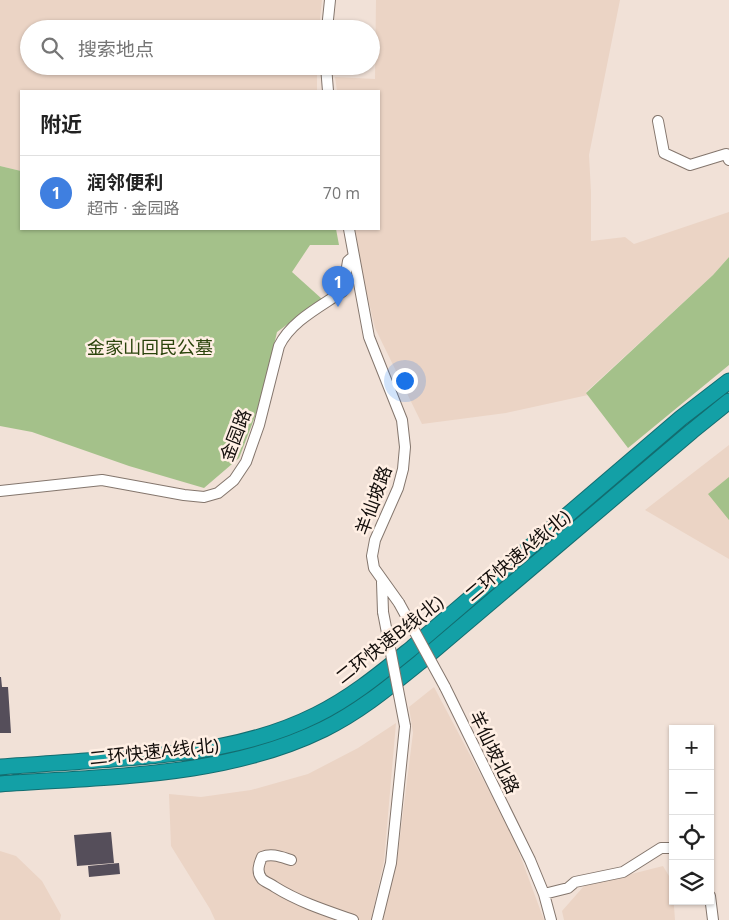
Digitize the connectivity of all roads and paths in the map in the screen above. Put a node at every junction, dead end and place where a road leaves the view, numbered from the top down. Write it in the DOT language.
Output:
graph roads {
  1 [pos="330,0"];
  2 [pos="329,20"];
  3 [pos="327,75"];
  4 [pos="328,90"];
  5 [pos="658,121"];
  6 [pos="729,160"];
  7 [pos="349,230"];
  8 [pos="354,256"];
  9 [pos="729,381"];
  10 [pos="729,402"];
  11 [pos="0,491"];
  12 [pos="382,582"];
  13 [pos="399,603"];
  14 [pos="0,767"];
  15 [pos="0,784"];
  16 [pos="669,848"];
  17 [pos="291,860"];
  18 [pos="544,894"];
  19 [pos="711,905"];
  20 [pos="353,920"];
  21 [pos="377,920"];
  22 [pos="551,920"];
  23 [pos="713,920"];
  1 -- 2 [label="street"];
  3 -- 4 [label="street"];
  5 -- 6 [label="street"];
  7 -- 8 [label="street, 羊仙坡路"];
  8 -- 11 [label="street, 金园路"];
  8 -- 12 [label="street, 羊仙坡路"];
  9 -- 14 [label="highway, 二环快速B线(北)"];
  10 -- 15 [label="highway, 二环快速A线(北)"];
  12 -- 13 [label="street, 羊仙坡路"];
  12 -- 21 [label="street, bridge"];
  13 -- 18 [label="street, 羊仙坡北路, bridge"];
  16 -- 18 [label="street"];
  17 -- 20 [label="street"];
  18 -- 22 [label="street, 羊仙坡北路"];
  19 -- 23 [label="street"];
}
